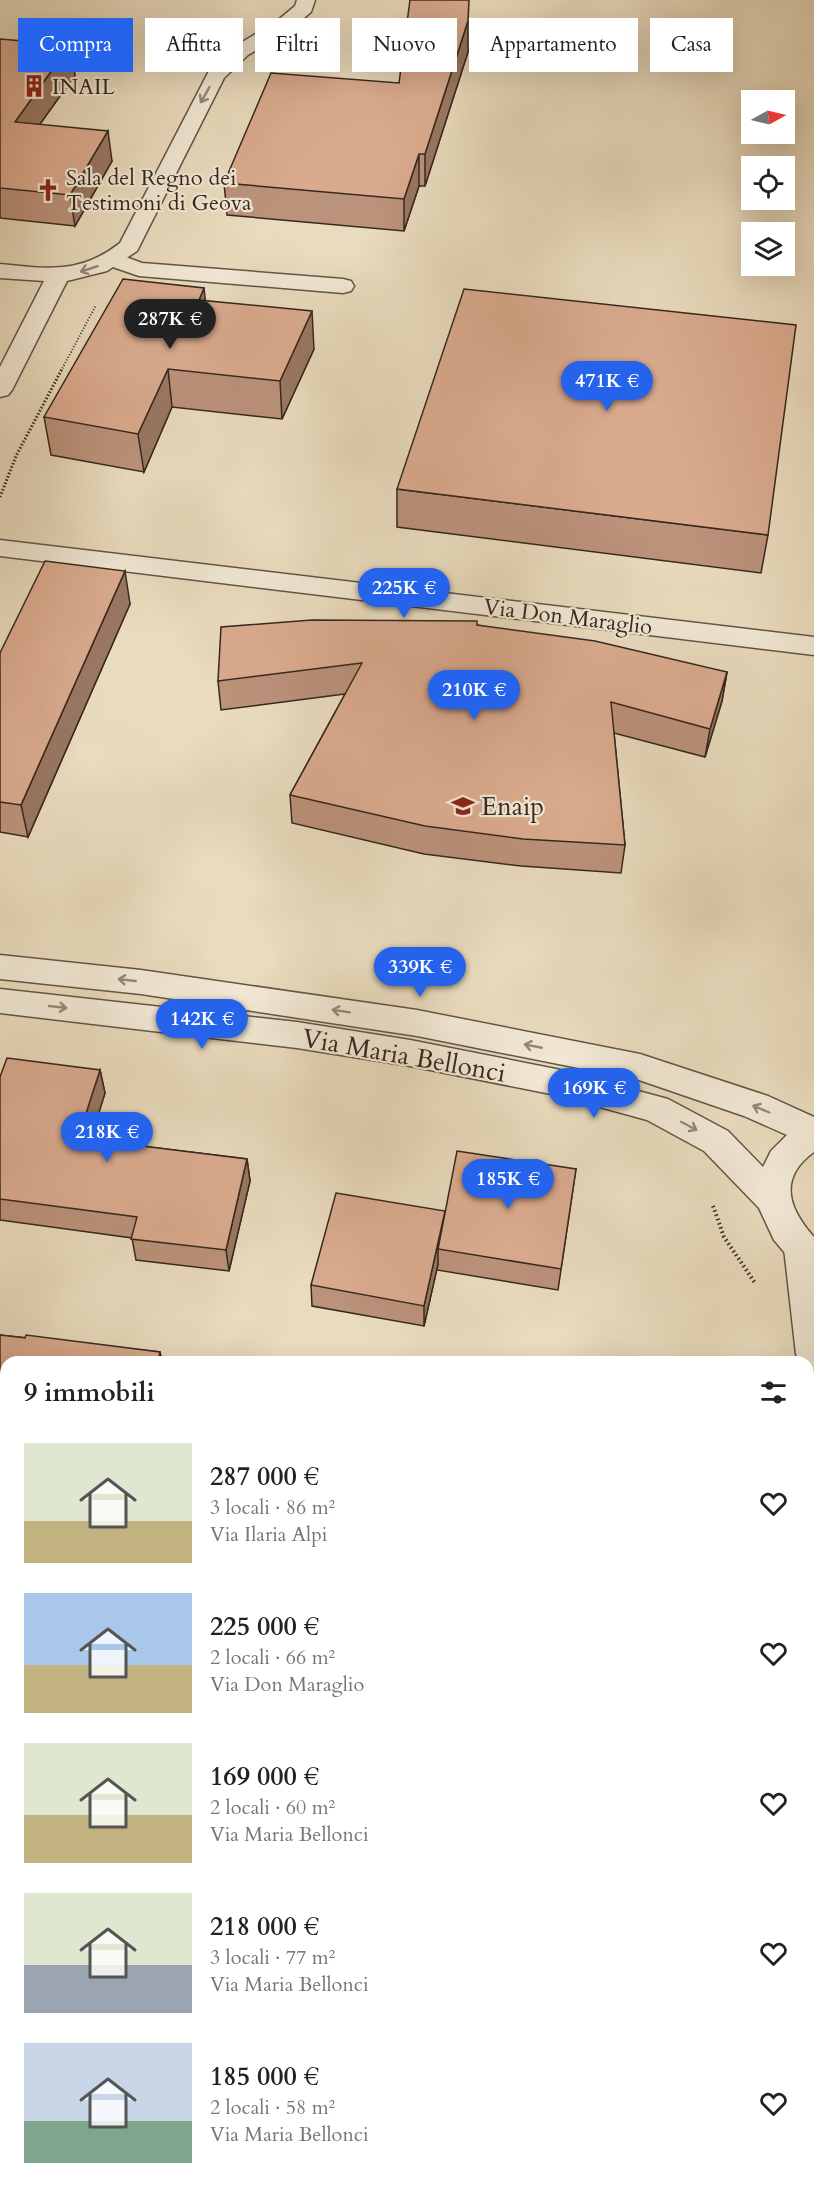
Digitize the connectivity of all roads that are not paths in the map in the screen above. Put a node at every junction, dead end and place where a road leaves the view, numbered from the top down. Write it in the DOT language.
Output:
graph roads {
  1 [pos="306,0"];
  2 [pos="115,260"];
  3 [pos="0,271"];
  4 [pos="58,276"];
  5 [pos="342,286"];
  6 [pos="0,390"];
  7 [pos="0,548"];
  8 [pos="814,646"];
  9 [pos="0,967"];
  10 [pos="0,1001"];
  11 [pos="814,1134"];
  12 [pos="773,1199"];
  13 [pos="808,1252"];
  14 [pos="814,1354"];
  1 -- 2 [label="street, one-way"];
  2 -- 4 [label="street, one-way"];
  2 -- 5 [label="street"];
  3 -- 4 [label="street"];
  4 -- 6 [label="street"];
  7 -- 8 [label="street, Via Don Maraglio"];
  11 -- 9 [label="street, Via Maria Bellonci, one-way"];
  10 -- 12 [label="street, Via Maria Bellonci, one-way"];
  11 -- 12 [label="street, Via Maria Bellonci"];
  12 -- 13 [label="street, Via Maria Bellonci"];
  13 -- 14 [label="street"];
}
